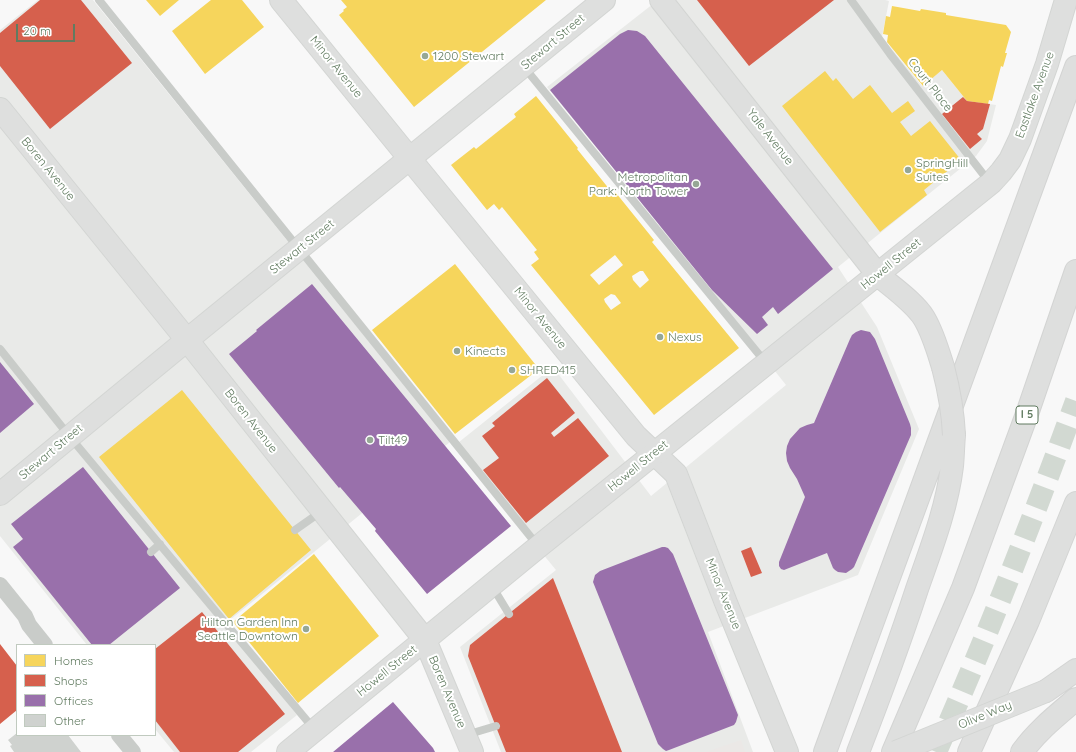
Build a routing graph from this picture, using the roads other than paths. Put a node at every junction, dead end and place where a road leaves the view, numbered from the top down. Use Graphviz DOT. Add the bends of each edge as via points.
graph roads {
  1 [pos="99,0"];
  2 [pos="281,0"];
  3 [pos="604,0"];
  4 [pos="661,0"];
  5 [pos="851,0"];
  6 [pos="1066,0"];
  7 [pos="523,67"];
  8 [pos="1076,67"];
  9 [pos="0,109"];
  10 [pos="410,159"];
  11 [pos="991,183"];
  12 [pos="299,249"];
  13 [pos="1076,270"];
  14 [pos="878,274"];
  15 [pos="187,340"];
  16 [pos="0,349"];
  17 [pos="766,364"];
  18 [pos="70,437"];
  19 [pos="654,454"];
  20 [pos="0,494"];
  21 [pos="1076,503"];
  22 [pos="322,511"];
  23 [pos="295,530"];
  24 [pos="160,544"];
  25 [pos="538,547"];
  26 [pos="151,552"];
  27 [pos="0,585"];
  28 [pos="491,586"];
  29 [pos="509,614"];
  30 [pos="425,640"];
  31 [pos="44,644"];
  32 [pos="1076,670"];
  33 [pos="1076,684"];
  34 [pos="1046,691"];
  35 [pos="1076,699"];
  36 [pos="496,726"];
  37 [pos="315,730"];
  38 [pos="120,736"];
  39 [pos="469,744"];
  40 [pos="133,752"];
  41 [pos="288,752"];
  42 [pos="787,752"];
  43 [pos="825,752"];
  44 [pos="858,752"];
  45 [pos="895,752"];
  46 [pos="969,752"];
  47 [pos="1022,752"];
  1 -- 12 [label="lane"];
  2 -- 10 [label="main road, Minor Avenue"];
  3 -- 7 [label="main road, Stewart Street"];
  4 -- 14 [label="main road, Yale Avenue"];
  5 -- 11 [label="lane, Court Place"];
  6 -- 11 [label="main road, Eastlake Avenue" via="1047,64 1020,139 1010,160"];
  7 -- 10 [label="main road, Stewart Street"];
  7 -- 17 [label="lane"];
  8 -- 43 [label="main road"];
  9 -- 15 [label="main road, Boren Avenue"];
  10 -- 12 [label="main road, Stewart Street"];
  10 -- 19 [label="main road, Minor Avenue" via="631,430"];
  11 -- 14 [label="main road, Howell Street"];
  12 -- 15 [label="main road, Stewart Street"];
  12 -- 25 [label="lane"];
  13 -- 45 [label="main road, I 5" via="1028,414 969,573"];
  14 -- 17 [label="main road, Howell Street"];
  14 -- 44 [label="main road, Yale Avenue, bridge" via="924,318 943,367 953,416 954,435 951,474 944,507"];
  15 -- 18 [label="main road, Stewart Street"];
  15 -- 22 [label="main road, Boren Avenue"];
  16 -- 18 [label="lane"];
  17 -- 19 [label="main road, Howell Street"];
  18 -- 20 [label="main road, Stewart Street"];
  18 -- 24 [label="lane"];
  19 -- 25 [label="main road, Howell Street"];
  19 -- 42 [label="main road, Minor Avenue" via="678,478"];
  21 -- 46 [label="main road" via="1028,621"];
  22 -- 23 [label="lane"];
  22 -- 30 [label="main road, Boren Avenue"];
  24 -- 26 [label="lane"];
  24 -- 37 [label="lane" via="205,594"];
  25 -- 28 [label="main road, Howell Street"];
  27 -- 31 [label="street"];
  28 -- 29 [label="lane"];
  28 -- 30 [label="main road, Howell Street"];
  30 -- 37 [label="main road, Howell Street"];
  30 -- 39 [label="main road, Boren Avenue"];
  32 -- 34 [label="main road"];
  33 -- 34 [label="main road, Olive Way"];
  34 -- 45 [label="main road, Olive Way, bridge"];
  35 -- 47 [label="main road" via="1044,726"];
  36 -- 39 [label="lane"];
  37 -- 41 [label="main road, Howell Street"];
  38 -- 40 [label="street"];
}
